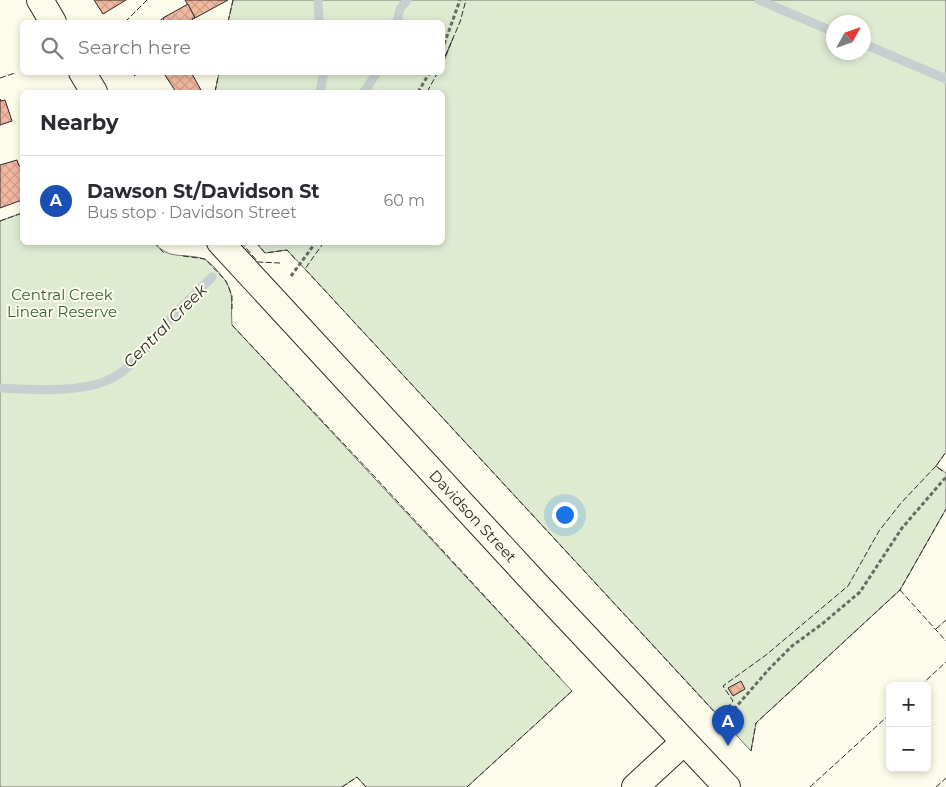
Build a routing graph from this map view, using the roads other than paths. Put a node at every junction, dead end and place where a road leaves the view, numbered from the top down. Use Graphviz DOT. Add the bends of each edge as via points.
graph roads {
  1 [pos="40,0"];
  2 [pos="52,20"];
  3 [pos="84,75"];
  4 [pos="93,90"];
  5 [pos="223,245"];
  6 [pos="684,742"];
  7 [pos="635,787"];
  8 [pos="726,787"];
  1 -- 2 [label="street"];
  3 -- 4 [label="street"];
  5 -- 6 [label="street, Davidson Street"];
  6 -- 7 [label="street"];
  6 -- 8 [label="street, Davidson Street"];
}
